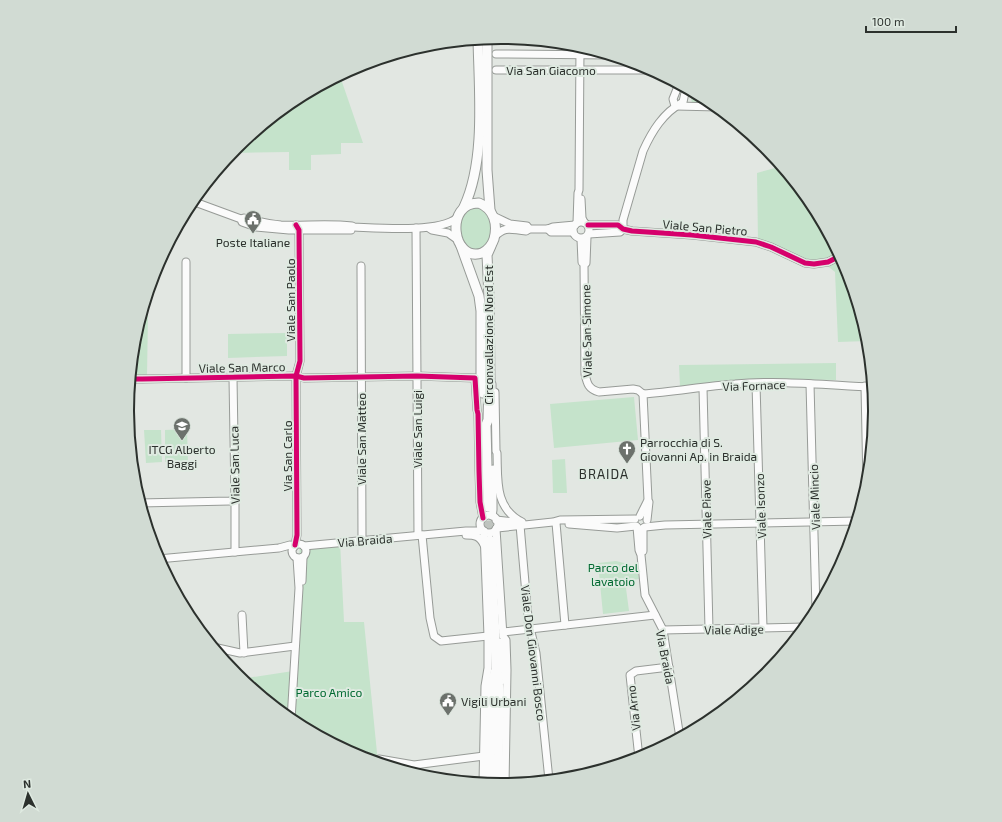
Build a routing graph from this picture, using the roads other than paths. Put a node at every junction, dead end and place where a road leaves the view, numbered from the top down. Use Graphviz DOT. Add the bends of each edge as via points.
graph roads {
  1 [pos="478,45"];
  2 [pos="487,45"];
  3 [pos="496,54"];
  4 [pos="580,55"];
  5 [pos="588,55"];
  6 [pos="496,70"];
  7 [pos="580,70"];
  8 [pos="636,70"];
  9 [pos="677,89"];
  10 [pos="685,94"];
  11 [pos="675,106"];
  12 [pos="706,107"];
  13 [pos="199,203"];
  14 [pos="464,207"];
  15 [pos="492,213"];
  16 [pos="457,218"];
  17 [pos="581,224"];
  18 [pos="298,227"];
  19 [pos="354,227"];
  20 [pos="416,228"];
  21 [pos="429,228"];
  22 [pos="529,229"];
  23 [pos="548,229"];
  24 [pos="624,229"];
  25 [pos="573,232"];
  26 [pos="494,237"];
  27 [pos="586,237"];
  28 [pos="459,243"];
  29 [pos="491,246"];
  30 [pos="834,259"];
  31 [pos="186,262"];
  32 [pos="361,266"];
  33 [pos="296,376"];
  34 [pos="417,376"];
  35 [pos="361,377"];
  36 [pos="186,378"];
  37 [pos="233,378"];
  38 [pos="136,379"];
  39 [pos="482,379"];
  40 [pos="756,384"];
  41 [pos="810,384"];
  42 [pos="865,386"];
  43 [pos="703,388"];
  44 [pos="643,394"];
  45 [pos="866,445"];
  46 [pos="496,450"];
  47 [pos="235,499"];
  48 [pos="146,502"];
  49 [pos="492,514"];
  50 [pos="851,521"];
  51 [pos="554,522"];
  52 [pos="814,522"];
  53 [pos="641,523"];
  54 [pos="761,523"];
  55 [pos="521,524"];
  56 [pos="706,524"];
  57 [pos="482,526"];
  58 [pos="496,529"];
  59 [pos="456,532"];
  60 [pos="420,535"];
  61 [pos="362,540"];
  62 [pos="487,543"];
  63 [pos="299,551"];
  64 [pos="235,552"];
  65 [pos="165,558"];
  66 [pos="816,600"];
  67 [pos="242,615"];
  68 [pos="655,615"];
  69 [pos="565,625"];
  70 [pos="797,627"];
  71 [pos="763,628"];
  72 [pos="529,629"];
  73 [pos="709,629"];
  74 [pos="663,630"];
  75 [pos="503,634"];
  76 [pos="488,636"];
  77 [pos="295,646"];
  78 [pos="221,648"];
  79 [pos="244,653"];
  80 [pos="669,667"];
  81 [pos="492,668"];
  82 [pos="499,689"];
  83 [pos="291,712"];
  84 [pos="679,732"];
  85 [pos="638,751"];
  86 [pos="484,756"];
  87 [pos="392,761"];
  88 [pos="548,775"];
  89 [pos="483,777"];
  90 [pos="490,778"];
  91 [pos="498,778"];
  92 [pos="505,778"];
  1 -- 14 [label="main road" via="478,143 473,181"];
  2 -- 15 [label="main road" via="487,170"];
  3 -- 4 [label="street, Via San Giacomo"];
  4 -- 5 [label="street, Via San Giacomo"];
  4 -- 7 [label="street"];
  6 -- 7 [label="street, Via San Giacomo"];
  7 -- 8 [label="street, Via San Giacomo"];
  7 -- 17 [label="street"];
  9 -- 11 [label="street" via="673,99"];
  10 -- 11 [label="street" via="683,102"];
  11 -- 12 [label="street"];
  11 -- 24 [label="street" via="654,129 643,151 623,220"];
  13 -- 18 [label="street" via="241,219"];
  14 -- 15 [label="main road" via="479,203"];
  14 -- 16 [label="main road"];
  15 -- 22 [label="street, Viale San Pietro" via="510,224 527,226"];
  15 -- 26 [label="main road" via="495,222"];
  16 -- 21 [label="street"];
  16 -- 28 [label="main road" via="456,234"];
  17 -- 23 [label="street, Viale San Pietro"];
  17 -- 24 [label="street, Viale San Pietro" via="618,225"];
  17 -- 25 [label="street" via="574,227"];
  17 -- 27 [label="street" via="590,229"];
  18 -- 19 [label="street" via="319,224"];
  18 -- 19 [label="street" via="352,230"];
  18 -- 33 [label="street, Viale San Paolo" via="300,361"];
  19 -- 20 [label="street"];
  20 -- 21 [label="street"];
  20 -- 34 [label="street, Viale San Luigi"];
  21 -- 28 [label="street" via="448,233"];
  22 -- 23 [label="street, Viale San Pietro"];
  22 -- 26 [label="street, Viale San Pietro" via="502,230"];
  23 -- 25 [label="street, Viale San Pietro" via="551,232"];
  24 -- 27 [label="street, Viale San Pietro" via="620,232"];
  24 -- 30 [label="street, Viale San Pietro" via="756,242 805,263 828,262"];
  25 -- 27 [label="street" via="576,237"];
  26 -- 29 [label="main road"];
  27 -- 44 [label="street, Viale San Simone" via="582,263 586,382 589,387 599,392 633,389"];
  28 -- 29 [label="main road" via="474,254 484,252"];
  28 -- 39 [label="main road, Circonvallazione Nord Est" via="479,296"];
  29 -- 39 [label="main road, Circonvallazione Nord Est" via="487,255 489,298"];
  31 -- 36 [label="street"];
  32 -- 35 [label="street, Viale San Matteo"];
  33 -- 35 [label="street, Viale San Marco"];
  33 -- 37 [label="street, Viale San Marco"];
  33 -- 63 [label="street, Via San Carlo"];
  34 -- 35 [label="street, Viale San Marco"];
  34 -- 39 [label="street, Viale San Marco"];
  34 -- 60 [label="street, Viale San Luigi"];
  35 -- 61 [label="street, Viale San Matteo"];
  36 -- 37 [label="street, Viale San Marco"];
  36 -- 38 [label="street, Viale San Marco"];
  37 -- 47 [label="street, Viale San Luca"];
  39 -- 46 [label="street" via="495,392"];
  39 -- 49 [label="main road, Circonvallazione Nord Est"];
  39 -- 57 [label="street" via="478,414"];
  40 -- 41 [label="street, Via Fornace"];
  40 -- 43 [label="street, Via Fornace"];
  40 -- 54 [label="street, Viale Isonzo"];
  41 -- 42 [label="street, Via Fornace"];
  41 -- 52 [label="street, Viale Mincio"];
  42 -- 45 [label="street"];
  43 -- 44 [label="street, Via Fornace"];
  43 -- 56 [label="street, Viale Piave"];
  44 -- 53 [label="street" via="649,502"];
  46 -- 49 [label="street" via="493,452"];
  46 -- 55 [label="street" via="501,500 509,513"];
  47 -- 48 [label="street"];
  47 -- 64 [label="street, Viale San Luca"];
  49 -- 55 [label="street, Via Braida"];
  49 -- 57 [label="street, Via Braida" via="488,515"];
  49 -- 58 [label="street"];
  50 -- 52 [label="street"];
  51 -- 53 [label="street, Via Braida" via="560,520"];
  51 -- 55 [label="street, Via Braida"];
  51 -- 69 [label="street"];
  52 -- 54 [label="street"];
  52 -- 66 [label="street, Viale Mincio"];
  53 -- 56 [label="street"];
  53 -- 68 [label="street, Via Braida" via="645,595"];
  54 -- 56 [label="street"];
  54 -- 71 [label="street, Viale Isonzo"];
  55 -- 58 [label="street, Via Braida"];
  55 -- 72 [label="street, Viale Don Giovanni Bosco"];
  56 -- 73 [label="street, Viale Piave"];
  57 -- 58 [label="street, Via Braida" via="490,533"];
  57 -- 59 [label="street, Via Braida"];
  57 -- 62 [label="street"];
  58 -- 75 [label="street"];
  59 -- 60 [label="street, Via Braida"];
  59 -- 62 [label="street, Via Braida" via="478,536"];
  60 -- 61 [label="street, Via Braida"];
  60 -- 76 [label="street, Viale San Luigi" via="434,636 441,641"];
  61 -- 63 [label="street, Via Braida" via="322,544"];
  62 -- 76 [label="street"];
  62 -- 81 [label="main road" via="495,635"];
  63 -- 64 [label="street, Via Braida" via="290,545"];
  63 -- 77 [label="street, Via San Carlo"];
  64 -- 65 [label="street, Via Braida"];
  67 -- 79 [label="street"];
  68 -- 69 [label="street"];
  68 -- 74 [label="street, Via Braida"];
  69 -- 72 [label="street"];
  70 -- 71 [label="street, Viale Adige"];
  71 -- 73 [label="street, Viale Adige"];
  72 -- 75 [label="street"];
  72 -- 88 [label="street, Viale Don Giovanni Bosco" via="536,653"];
  73 -- 74 [label="street, Viale Adige"];
  74 -- 80 [label="street, Via Braida"];
  75 -- 82 [label="street"];
  75 -- 92 [label="street" via="506,640 507,670"];
  76 -- 81 [label="street"];
  77 -- 79 [label="street"];
  77 -- 83 [label="street, Via San Carlo"];
  78 -- 79 [label="street"];
  80 -- 84 [label="street, Via Braida"];
  80 -- 85 [label="street, Via Arno" via="630,674"];
  81 -- 82 [label="main road"];
  81 -- 86 [label="street" via="485,686"];
  81 -- 90 [label="main road"];
  82 -- 91 [label="main road"];
  86 -- 87 [label="street" via="414,765"];
  86 -- 89 [label="street"];
}
